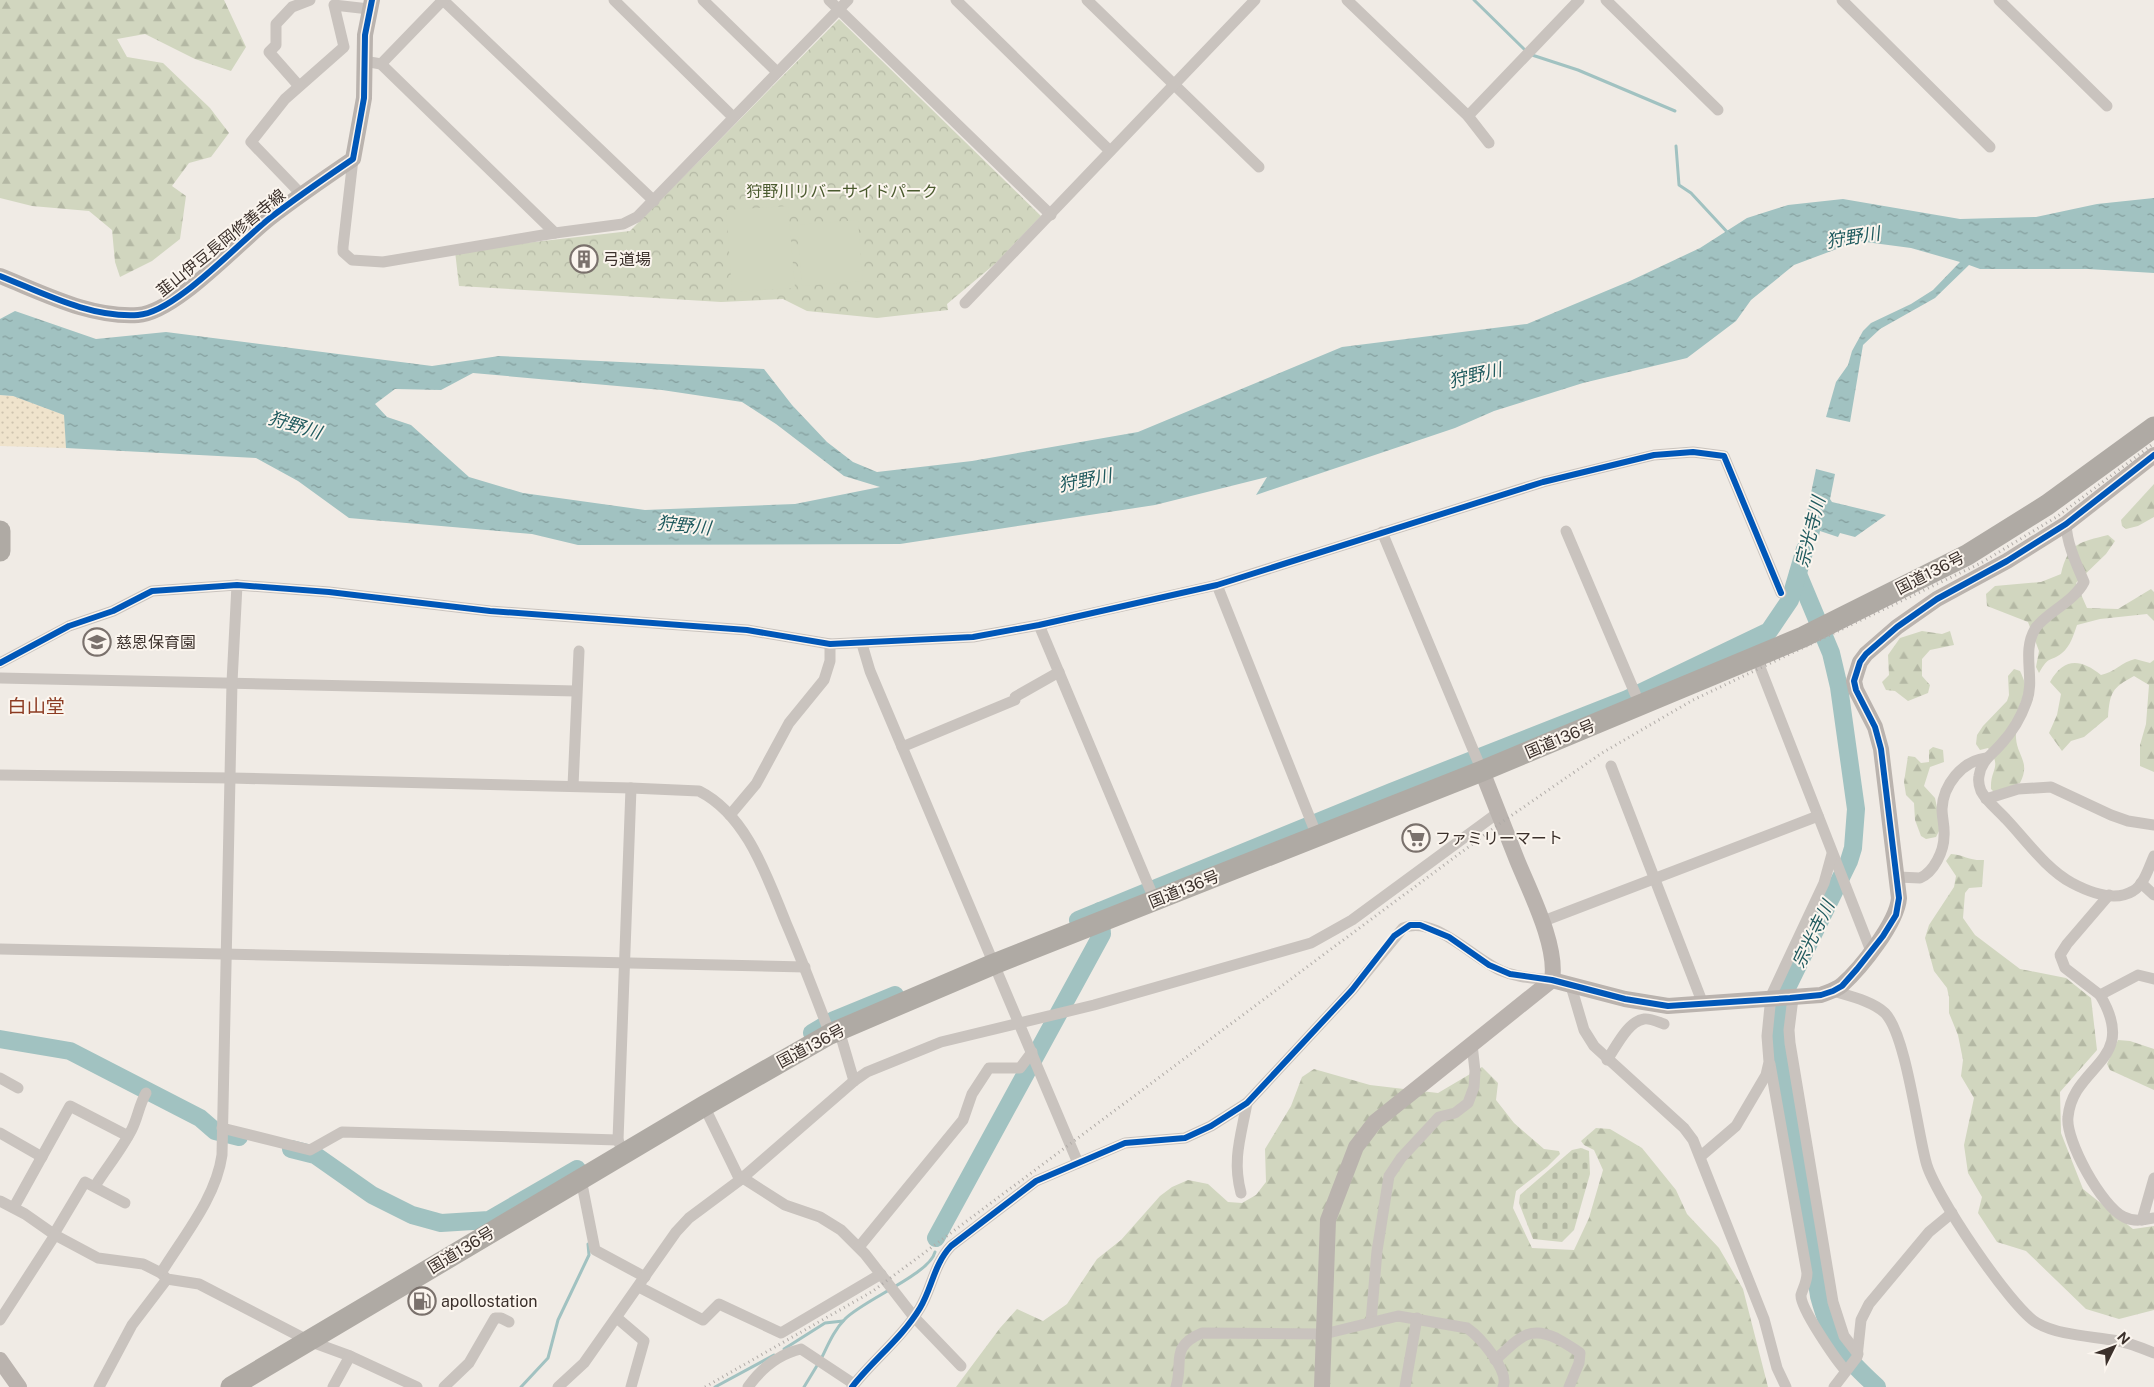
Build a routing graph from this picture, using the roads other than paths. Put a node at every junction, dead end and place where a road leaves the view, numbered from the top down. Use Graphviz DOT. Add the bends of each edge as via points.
graph roads {
  1 [pos="310,0"];
  2 [pos="443,0"];
  3 [pos="614,0"];
  4 [pos="702,0"];
  5 [pos="829,0"];
  6 [pos="848,0"];
  7 [pos="956,0"];
  8 [pos="1087,0"];
  9 [pos="1255,0"];
  10 [pos="1347,0"];
  11 [pos="1579,0"];
  12 [pos="1606,0"];
  13 [pos="1842,0"];
  14 [pos="1998,0"];
  15 [pos="330,2"];
  16 [pos="370,4"];
  17 [pos="839,10"];
  18 [pos="373,62"];
  19 [pos="777,72"];
  20 [pos="1175,85"];
  21 [pos="299,86"];
  22 [pos="2107,106"];
  23 [pos="1718,110"];
  24 [pos="1468,116"];
  25 [pos="733,117"];
  26 [pos="1489,143"];
  27 [pos="1990,147"];
  28 [pos="1110,151"];
  29 [pos="353,159"];
  30 [pos="1259,167"];
  31 [pos="302,195"];
  32 [pos="654,201"];
  33 [pos="1051,215"];
  34 [pos="555,233"];
  35 [pos="0,276"];
  36 [pos="965,303"];
  37 [pos="2154,427"];
  38 [pos="2154,455"];
  39 [pos="2066,524"];
  40 [pos="0,531"];
  41 [pos="1566,531"];
  42 [pos="1382,532"];
  43 [pos="0,551"];
  44 [pos="237,585"];
  45 [pos="1217,585"];
  46 [pos="1780,593"];
  47 [pos="1040,626"];
  48 [pos="830,644"];
  49 [pos="862,644"];
  50 [pos="579,652"];
  51 [pos="1756,657"];
  52 [pos="0,663"];
  53 [pos="1059,672"];
  54 [pos="0,678"];
  55 [pos="232,682"];
  56 [pos="576,691"];
  57 [pos="1640,705"];
  58 [pos="902,747"];
  59 [pos="1986,758"];
  60 [pos="1478,762"];
  61 [pos="1611,766"];
  62 [pos="0,776"];
  63 [pos="231,778"];
  64 [pos="573,786"];
  65 [pos="631,788"];
  66 [pos="1986,798"];
  67 [pos="1499,812"];
  68 [pos="730,815"];
  69 [pos="1818,816"];
  70 [pos="2154,825"];
  71 [pos="1317,836"];
  72 [pos="2154,856"];
  73 [pos="1833,857"];
  74 [pos="1898,878"];
  75 [pos="1655,879"];
  76 [pos="2141,883"];
  77 [pos="2109,895"];
  78 [pos="2154,895"];
  79 [pos="1155,901"];
  80 [pos="1541,922"];
  81 [pos="0,949"];
  82 [pos="1871,951"];
  83 [pos="227,954"];
  84 [pos="623,963"];
  85 [pos="994,964"];
  86 [pos="805,967"];
  87 [pos="2154,979"];
  88 [pos="1552,980"];
  89 [pos="1571,986"];
  90 [pos="1833,991"];
  91 [pos="2100,995"];
  92 [pos="1791,998"];
  93 [pos="1772,999"];
  94 [pos="1703,1004"];
  95 [pos="1019,1022"];
  96 [pos="1664,1024"];
  97 [pos="835,1032"];
  98 [pos="1472,1044"];
  99 [pos="1032,1052"];
  100 [pos="1607,1060"];
  101 [pos="1770,1062"];
  102 [pos="0,1078"];
  103 [pos="854,1080"];
  104 [pos="18,1088"];
  105 [pos="146,1093"];
  106 [pos="1246,1103"];
  107 [pos="704,1106"];
  108 [pos="222,1128"];
  109 [pos="0,1133"];
  110 [pos="128,1136"];
  111 [pos="621,1146"];
  112 [pos="1701,1156"];
  113 [pos="42,1157"];
  114 [pos="1078,1163"];
  115 [pos="2154,1178"];
  116 [pos="581,1179"];
  117 [pos="742,1179"];
  118 [pos="95,1186"];
  119 [pos="1241,1193"];
  120 [pos="0,1201"];
  121 [pos="125,1202"];
  122 [pos="14,1207"];
  123 [pos="1952,1213"];
  124 [pos="2154,1218"];
  125 [pos="2142,1220"];
  126 [pos="54,1234"];
  127 [pos="860,1247"];
  128 [pos="881,1274"];
  129 [pos="164,1276"];
  130 [pos="642,1282"];
  131 [pos="914,1317"];
  132 [pos="617,1318"];
  133 [pos="1417,1318"];
  134 [pos="0,1320"];
  135 [pos="509,1322"];
  136 [pos="1371,1322"];
  137 [pos="1324,1334"];
  138 [pos="309,1341"];
  139 [pos="2154,1352"];
  140 [pos="1858,1355"];
  141 [pos="350,1356"];
  142 [pos="0,1360"];
  143 [pos="1495,1360"];
  144 [pos="961,1366"];
  145 [pos="1846,1370"];
  146 [pos="853,1386"];
  147 [pos="19,1387"];
  148 [pos="99,1387"];
  149 [pos="231,1387"];
  150 [pos="333,1387"];
  151 [pos="417,1387"];
  152 [pos="444,1387"];
  153 [pos="558,1387"];
  154 [pos="631,1387"];
  155 [pos="748,1387"];
  156 [pos="1176,1387"];
  157 [pos="1322,1387"];
  158 [pos="1405,1387"];
  159 [pos="1503,1387"];
  160 [pos="1569,1387"];
  161 [pos="1786,1387"];
  162 [pos="1834,1387"];
  1 -- 21 [label="street" via="292,7 276,24 276,45 269,52"];
  2 -- 18 [label="street"];
  2 -- 32 [label="street"];
  3 -- 25 [label="street"];
  4 -- 19 [label="street"];
  5 -- 17 [label="street"];
  6 -- 17 [label="street"];
  7 -- 28 [label="street"];
  8 -- 20 [label="street"];
  9 -- 20 [label="street"];
  10 -- 24 [label="street"];
  11 -- 24 [label="street"];
  12 -- 23 [label="street"];
  13 -- 27 [label="street"];
  14 -- 22 [label="street"];
  15 -- 16 [label="street"];
  15 -- 21 [label="street" via="344,47"];
  16 -- 18 [label="street" via="365,35"];
  17 -- 19 [label="street"];
  17 -- 33 [label="street"];
  18 -- 29 [label="street"];
  18 -- 34 [label="street"];
  19 -- 25 [label="street"];
  20 -- 28 [label="street"];
  20 -- 30 [label="street"];
  21 -- 31 [label="street" via="273,112 251,142"];
  24 -- 26 [label="street"];
  25 -- 32 [label="street"];
  28 -- 33 [label="street"];
  29 -- 31 [label="street, 韮山伊豆長岡修善寺線"];
  29 -- 34 [label="street" via="343,247 343,252 352,260 382,262"];
  31 -- 35 [label="street, 韮山伊豆長岡修善寺線" via="270,218 174,302 153,312 125,315 90,309"];
  32 -- 34 [label="street" via="626,223"];
  33 -- 36 [label="street"];
  37 -- 51 [label="highway, 国道136号" via="2030,517 1967,555"];
  38 -- 39 [label="street"];
  39 -- 59 [label="street" via="2068,543 2084,582 2060,609 2036,627 2028,645 2030,685 2026,704 2002,742"];
  39 -- 74 [label="street" via="1937,600 1872,647 1860,662 1854,681 1881,749"];
  40 -- 43 [label="highway"];
  41 -- 57 [label="street"];
  42 -- 45 [label="street"];
  42 -- 46 [label="street" via="1543,482 1654,455 1692,452 1724,456"];
  42 -- 60 [label="street"];
  44 -- 48 [label="street" via="490,611 747,630"];
  44 -- 52 [label="street" via="152,591 113,611 70,626"];
  44 -- 55 [label="street"];
  45 -- 47 [label="street"];
  45 -- 71 [label="street"];
  47 -- 49 [label="street" via="973,637"];
  47 -- 53 [label="street"];
  48 -- 49 [label="street"];
  48 -- 68 [label="street" via="830,661 824,680 789,723 756,784"];
  49 -- 58 [label="street"];
  50 -- 56 [label="street"];
  51 -- 57 [label="highway, 国道136号"];
  51 -- 69 [label="street"];
  53 -- 58 [label="street" via="1015,697 1016,700"];
  53 -- 79 [label="street"];
  54 -- 55 [label="street"];
  55 -- 56 [label="street"];
  55 -- 63 [label="street"];
  56 -- 64 [label="street"];
  57 -- 60 [label="highway, 国道136号"];
  58 -- 85 [label="street"];
  59 -- 66 [label="street" via="1980,770 1979,783"];
  59 -- 74 [label="street" via="1966,764 1951,783 1942,808 1944,843 1933,866 1920,878"];
  60 -- 67 [label="street"];
  60 -- 71 [label="highway, 国道136号"];
  61 -- 75 [label="street"];
  62 -- 63 [label="street"];
  63 -- 64 [label="street"];
  63 -- 83 [label="street"];
  64 -- 65 [label="street"];
  65 -- 68 [label="street" via="699,791"];
  65 -- 84 [label="street"];
  66 -- 70 [label="street" via="2018,789 2051,787 2111,815"];
  66 -- 77 [label="street" via="2063,877"];
  67 -- 80 [label="street"];
  67 -- 95 [label="street" via="1352,920 1311,944 1094,1005"];
  68 -- 86 [label="street" via="760,860"];
  69 -- 73 [label="street"];
  69 -- 75 [label="street"];
  71 -- 79 [label="highway, 国道136号"];
  72 -- 76 [label="street"];
  73 -- 82 [label="street"];
  73 -- 93 [label="street"];
  74 -- 82 [label="street" via="1896,915"];
  75 -- 80 [label="street"];
  75 -- 94 [label="street"];
  76 -- 77 [label="street" via="2132,892"];
  76 -- 78 [label="street"];
  77 -- 91 [label="street" via="2060,955 2065,968"];
  79 -- 85 [label="highway, 国道136号"];
  80 -- 88 [label="street" via="1554,970"];
  81 -- 83 [label="street"];
  82 -- 90 [label="street" via="1842,986"];
  83 -- 84 [label="street"];
  83 -- 108 [label="street"];
  84 -- 86 [label="street"];
  84 -- 111 [label="street"];
  85 -- 95 [label="street"];
  85 -- 97 [label="highway, 国道136号"];
  86 -- 97 [label="street"];
  87 -- 91 [label="street" via="2138,975"];
  88 -- 89 [label="street"];
  88 -- 98 [label="street"];
  88 -- 106 [label="street" via="1502,971 1448,937 1420,925 1410,925 1394,936 1352,990"];
  89 -- 94 [label="street" via="1647,1004"];
  89 -- 100 [label="street" via="1584,1030"];
  90 -- 92 [label="street"];
  90 -- 123 [label="street" via="1877,1007 1892,1025 1906,1068 1926,1165"];
  91 -- 125 [label="street" via="2110,1019 2111,1046 2103,1061 2082,1081 2069,1108 2067,1126 2107,1203 2123,1217"];
  92 -- 93 [label="street"];
  92 -- 140 [label="street" via="1790,1044 1833,1302 1844,1336"];
  93 -- 94 [label="street"];
  93 -- 101 [label="street" via="1767,1036"];
  95 -- 99 [label="street"];
  95 -- 103 [label="street" via="941,1042"];
  96 -- 100 [label="street" via="1645,1019 1637,1022"];
  97 -- 103 [label="street"];
  97 -- 107 [label="highway, 国道136号"];
  98 -- 136 [label="street" via="1474,1087 1468,1103 1455,1113 1439,1117 1389,1176 1377,1251"];
  98 -- 137 [label="street" via="1375,1122 1356,1147 1328,1220"];
  99 -- 114 [label="street"];
  99 -- 127 [label="street" via="1020,1068 989,1068 972,1094 963,1120"];
  100 -- 112 [label="street" via="1684,1128"];
  101 -- 112 [label="street" via="1766,1075 1736,1126"];
  101 -- 145 [label="street" via="1807,1273 1802,1302 1834,1358"];
  102 -- 104 [label="street"];
  103 -- 117 [label="street"];
  105 -- 110 [label="street"];
  106 -- 114 [label="street" via="1211,1126 1185,1138 1125,1143"];
  106 -- 119 [label="street" via="1236,1162"];
  107 -- 111 [label="highway, 国道136号"];
  107 -- 117 [label="street"];
  108 -- 111 [label="street" via="310,1150 342,1132"];
  108 -- 129 [label="street" via="221,1162 210,1192"];
  109 -- 113 [label="street"];
  110 -- 113 [label="street" via="70,1106"];
  110 -- 118 [label="street"];
  111 -- 116 [label="highway, 国道136号"];
  112 -- 161 [label="street" via="1764,1319 1777,1368"];
  113 -- 122 [label="street"];
  114 -- 131 [label="street" via="1028,1186 951,1246 940,1259 928,1292"];
  115 -- 125 [label="street"];
  116 -- 130 [label="street" via="595,1250"];
  116 -- 138 [label="highway, 国道136号"];
  117 -- 127 [label="street" via="785,1205 830,1222"];
  117 -- 130 [label="street" via="689,1218"];
  118 -- 121 [label="street"];
  118 -- 126 [label="street" via="85,1182"];
  120 -- 122 [label="street"];
  122 -- 126 [label="street"];
  123 -- 139 [label="street" via="1986,1265 2026,1314 2037,1322"];
  123 -- 140 [label="street" via="1929,1232 1869,1304 1861,1320"];
  124 -- 125 [label="street"];
  126 -- 129 [label="street" via="98,1258 142,1264"];
  126 -- 134 [label="street"];
  127 -- 128 [label="street"];
  128 -- 130 [label="street" via="781,1333 720,1304 702,1320"];
  128 -- 131 [label="street"];
  129 -- 138 [label="street" via="199,1284"];
  129 -- 148 [label="street" via="132,1325"];
  130 -- 132 [label="street"];
  131 -- 144 [label="street"];
  131 -- 146 [label="street"];
  132 -- 153 [label="street" via="584,1363"];
  132 -- 154 [label="street" via="644,1341"];
  133 -- 136 [label="street" via="1398,1316"];
  133 -- 143 [label="street" via="1467,1328"];
  133 -- 158 [label="street"];
  135 -- 152 [label="street" via="495,1318 469,1362"];
  136 -- 137 [label="street"];
  137 -- 156 [label="street" via="1202,1333 1180,1352"];
  137 -- 157 [label="street"];
  138 -- 141 [label="street"];
  138 -- 149 [label="highway, 国道136号"];
  140 -- 145 [label="street"];
  141 -- 150 [label="street"];
  141 -- 151 [label="street"];
  142 -- 147 [label="street"];
  143 -- 159 [label="street" via="1506,1381"];
  143 -- 160 [label="street" via="1522,1336 1545,1333 1580,1353"];
  145 -- 162 [label="street"];
  146 -- 155 [label="street" via="801,1349 761,1370"];
}
